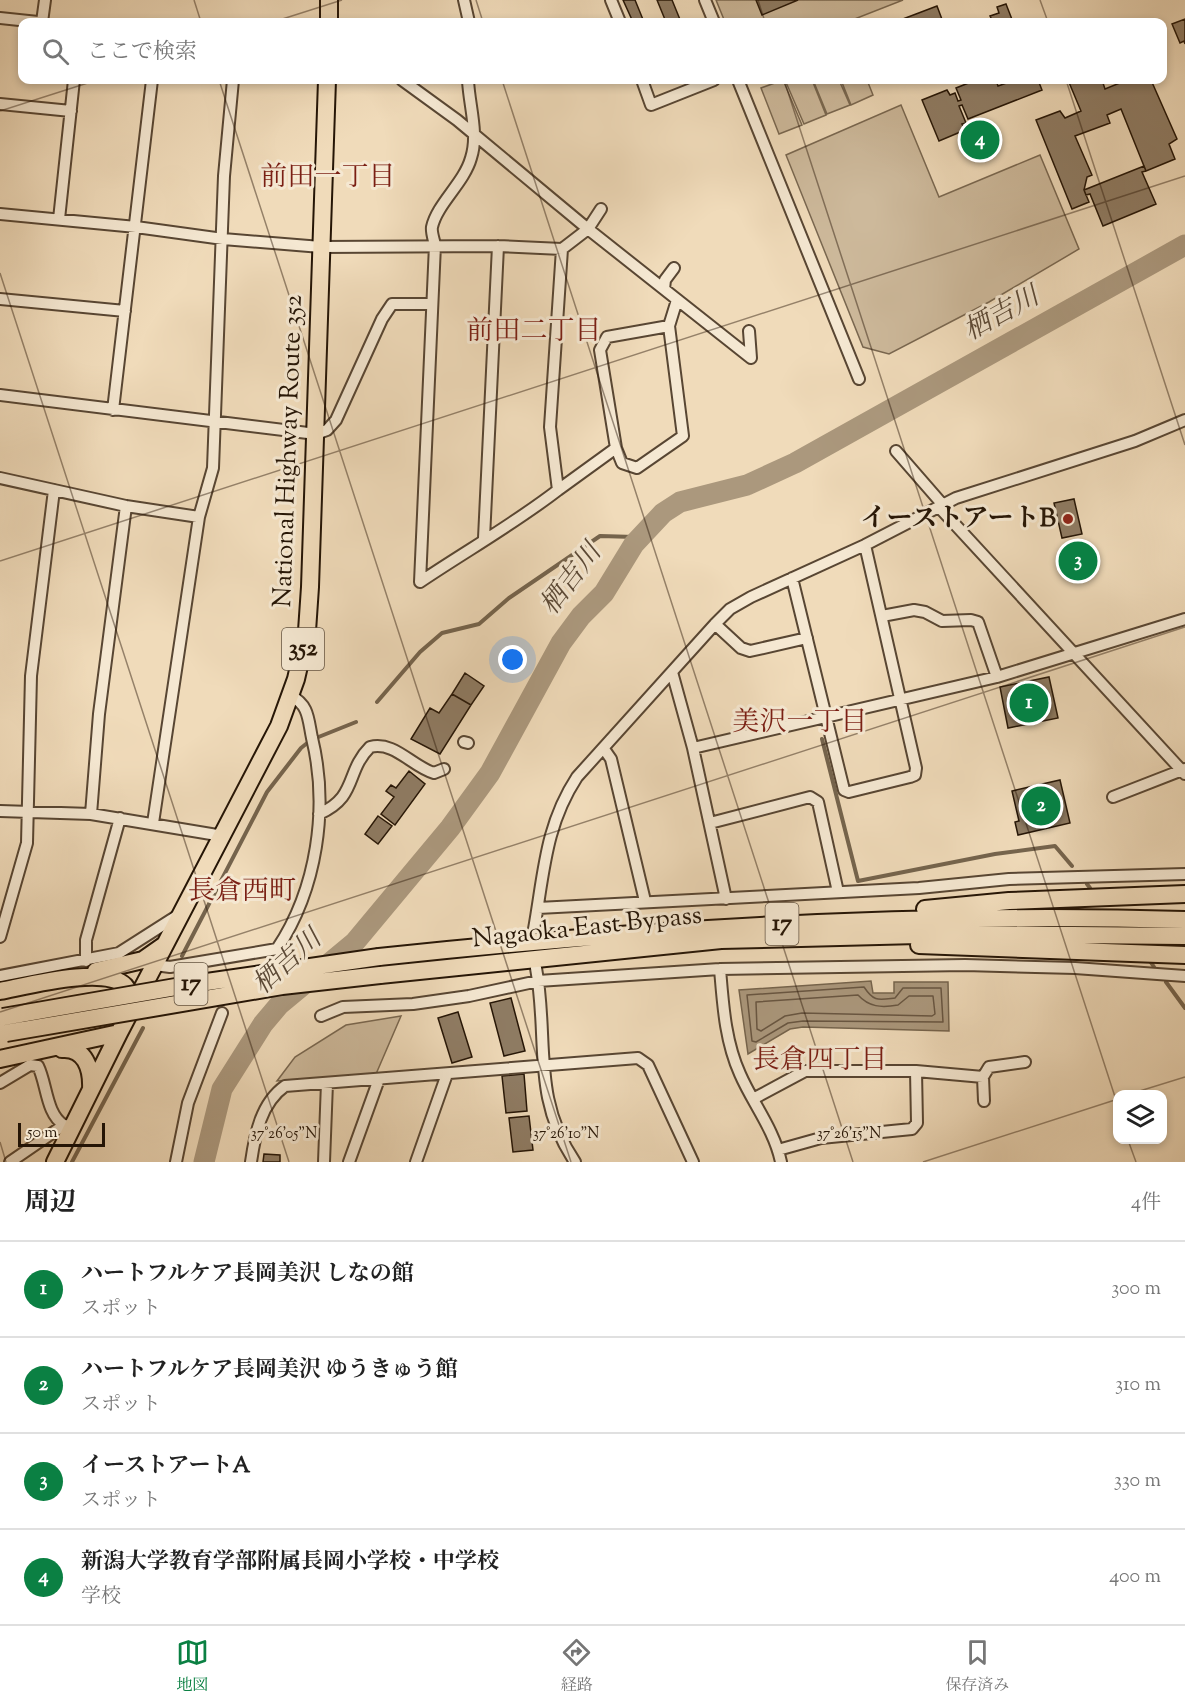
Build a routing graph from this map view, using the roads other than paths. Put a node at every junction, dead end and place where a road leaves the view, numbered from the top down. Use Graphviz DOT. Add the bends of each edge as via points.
graph roads {
  1 [pos="45,0"];
  2 [pos="329,0"];
  3 [pos="464,0"];
  4 [pos="611,0"];
  5 [pos="705,0"];
  6 [pos="0,18"];
  7 [pos="41,18"];
  8 [pos="329,18"];
  9 [pos="468,18"];
  10 [pos="618,18"];
  11 [pos="712,18"];
  12 [pos="18,20"];
  13 [pos="74,84"];
  14 [pos="152,84"];
  15 [pos="233,84"];
  16 [pos="327,84"];
  17 [pos="407,84"];
  18 [pos="468,84"];
  19 [pos="643,84"];
  20 [pos="704,84"];
  21 [pos="740,84"];
  22 [pos="0,104"];
  23 [pos="71,111"];
  24 [pos="474,134"];
  25 [pos="601,208"];
  26 [pos="0,214"];
  27 [pos="59,219"];
  28 [pos="136,227"];
  29 [pos="588,229"];
  30 [pos="223,239"];
  31 [pos="435,245"];
  32 [pos="498,246"];
  33 [pos="321,247"];
  34 [pos="562,249"];
  35 [pos="674,268"];
  36 [pos="664,289"];
  37 [pos="0,299"];
  38 [pos="678,300"];
  39 [pos="431,304"];
  40 [pos="125,311"];
  41 [pos="669,326"];
  42 [pos="749,331"];
  43 [pos="859,379"];
  44 [pos="0,395"];
  45 [pos="113,410"];
  46 [pos="1185,420"];
  47 [pos="214,423"];
  48 [pos="316,434"];
  49 [pos="616,448"];
  50 [pos="896,451"];
  51 [pos="0,478"];
  52 [pos="54,490"];
  53 [pos="558,490"];
  54 [pos="126,506"];
  55 [pos="941,506"];
  56 [pos="199,518"];
  57 [pos="484,538"];
  58 [pos="865,544"];
  59 [pos="792,578"];
  60 [pos="882,616"];
  61 [pos="1185,619"];
  62 [pos="716,624"];
  63 [pos="807,638"];
  64 [pos="1072,654"];
  65 [pos="672,672"];
  66 [pos="997,677"];
  67 [pos="291,696"];
  68 [pos="901,701"];
  69 [pos="825,718"];
  70 [pos="693,748"];
  71 [pos="604,749"];
  72 [pos="444,769"];
  73 [pos="1184,771"];
  74 [pos="1113,797"];
  75 [pos="0,811"];
  76 [pos="28,812"];
  77 [pos="91,814"];
  78 [pos="319,814"];
  79 [pos="120,818"];
  80 [pos="153,823"];
  81 [pos="710,823"];
  82 [pos="223,836"];
  83 [pos="1185,874"];
  84 [pos="838,892"];
  85 [pos="1185,894"];
  86 [pos="726,899"];
  87 [pos="645,901"];
  88 [pos="538,908"];
  89 [pos="182,913"];
  90 [pos="1185,920"];
  91 [pos="838,921"];
  92 [pos="534,929"];
  93 [pos="1185,936"];
  94 [pos="0,937"];
  95 [pos="165,945"];
  96 [pos="644,948"];
  97 [pos="1185,955"];
  98 [pos="242,956"];
  99 [pos="86,961"];
  100 [pos="155,965"];
  101 [pos="536,968"];
  102 [pos="720,969"];
  103 [pos="241,970"];
  104 [pos="0,976"];
  105 [pos="1185,976"];
  106 [pos="538,981"];
  107 [pos="33,984"];
  108 [pos="0,991"];
  109 [pos="222,1013"];
  110 [pos="321,1016"];
  111 [pos="128,1017"];
  112 [pos="2,1025"];
  113 [pos="119,1033"];
  114 [pos="50,1049"];
  115 [pos="0,1059"];
  116 [pos="1025,1062"];
  117 [pos="544,1065"];
  118 [pos="916,1071"];
  119 [pos="447,1074"];
  120 [pos="983,1077"];
  121 [pos="379,1080"];
  122 [pos="0,1083"];
  123 [pos="327,1083"];
  124 [pos="91,1092"];
  125 [pos="753,1099"];
  126 [pos="984,1101"];
  127 [pos="69,1125"];
  128 [pos="778,1150"];
  129 [pos="10,1162"];
  130 [pos="55,1162"];
  131 [pos="176,1162"];
  132 [pos="251,1162"];
  133 [pos="324,1162"];
  134 [pos="349,1162"];
  135 [pos="416,1162"];
  136 [pos="575,1162"];
  137 [pos="693,1162"];
  138 [pos="781,1162"];
  1 -- 7 [label="street"];
  2 -- 8 [label="highway"];
  3 -- 9 [label="street"];
  4 -- 10 [label="street"];
  5 -- 11 [label="street"];
  6 -- 12 [label="street"];
  13 -- 23 [label="street"];
  14 -- 28 [label="street"];
  15 -- 30 [label="street"];
  16 -- 33 [label="highway, National Highway Route 352 / 352"];
  17 -- 24 [label="street"];
  18 -- 24 [label="street"];
  19 -- 20 [label="street" via="651,105"];
  21 -- 43 [label="street"];
  22 -- 23 [label="street"];
  23 -- 27 [label="street"];
  24 -- 29 [label="street"];
  24 -- 31 [label="street" via="472,158 464,177 432,228"];
  25 -- 29 [label="street"];
  26 -- 27 [label="street"];
  27 -- 28 [label="street"];
  28 -- 30 [label="street"];
  28 -- 40 [label="street"];
  29 -- 34 [label="street"];
  29 -- 36 [label="street"];
  30 -- 33 [label="street"];
  30 -- 47 [label="street"];
  31 -- 32 [label="street"];
  31 -- 33 [label="street"];
  31 -- 39 [label="street"];
  32 -- 34 [label="street"];
  32 -- 57 [label="street"];
  33 -- 48 [label="highway, National Highway Route 352 / 352"];
  34 -- 53 [label="street" via="550,427"];
  35 -- 36 [label="street"];
  36 -- 38 [label="street"];
  37 -- 40 [label="street"];
  38 -- 41 [label="street"];
  38 -- 42 [label="street" via="751,358"];
  39 -- 48 [label="street" via="392,304 336,420 327,430"];
  39 -- 57 [label="street" via="420,582"];
  40 -- 45 [label="street"];
  41 -- 49 [label="street" via="607,337 603,342 600,350"];
  41 -- 49 [label="street" via="683,436 637,468 622,463"];
  44 -- 45 [label="street"];
  45 -- 47 [label="street"];
  46 -- 55 [label="street" via="1135,441"];
  47 -- 48 [label="street"];
  47 -- 56 [label="street" via="213,468"];
  48 -- 67 [label="highway, National Highway Route 352 / 352" via="307,631"];
  49 -- 53 [label="street"];
  50 -- 55 [label="street"];
  51 -- 52 [label="street"];
  52 -- 54 [label="street"];
  52 -- 76 [label="street" via="31,676"];
  53 -- 57 [label="street" via="517,521"];
  54 -- 56 [label="street"];
  54 -- 77 [label="street" via="99,714"];
  55 -- 58 [label="street"];
  55 -- 64 [label="street"];
  56 -- 80 [label="street"];
  58 -- 59 [label="street"];
  58 -- 60 [label="street"];
  59 -- 62 [label="street" via="730,609"];
  59 -- 63 [label="street"];
  60 -- 66 [label="street" via="914,610 942,621 978,622"];
  60 -- 68 [label="street"];
  61 -- 64 [label="street"];
  62 -- 63 [label="street" via="741,648 750,651"];
  62 -- 65 [label="street"];
  63 -- 69 [label="street"];
  64 -- 66 [label="street"];
  64 -- 73 [label="street"];
  65 -- 70 [label="street"];
  65 -- 71 [label="street"];
  66 -- 68 [label="street"];
  67 -- 78 [label="street" via="305,705 313,739"];
  67 -- 82 [label="highway, National Highway Route 352 / 352"];
  68 -- 69 [label="street"];
  68 -- 69 [label="street" via="915,775 849,792 842,785"];
  69 -- 70 [label="street"];
  70 -- 81 [label="street"];
  71 -- 87 [label="street" via="610,759"];
  71 -- 88 [label="street" via="577,777 564,798 543,858"];
  72 -- 78 [label="street" via="434,773 390,747 370,747 360,759 340,802"];
  73 -- 74 [label="street"];
  75 -- 76 [label="street"];
  76 -- 77 [label="street"];
  76 -- 94 [label="street" via="27,843"];
  77 -- 79 [label="street"];
  78 -- 98 [label="street" via="316,850 290,928 277,950"];
  79 -- 80 [label="street"];
  79 -- 99 [label="street" via="86,940"];
  80 -- 82 [label="street"];
  81 -- 84 [label="street" via="810,797 818,802"];
  81 -- 86 [label="street"];
  82 -- 89 [label="highway, National Highway Route 352 / 352"];
  83 -- 84 [label="street" via="1009,879"];
  84 -- 86 [label="street"];
  85 -- 91 [label="highway, 17" via="1009,901"];
  86 -- 87 [label="street"];
  87 -- 88 [label="street"];
  88 -- 92 [label="street"];
  89 -- 95 [label="highway, National Highway Route 352 / 352"];
  89 -- 99 [label="street" via="134,946"];
  90 -- 91 [label="highway, Nagaoka East Bypass / 17" via="1008,917"];
  91 -- 112 [label="highway, Nagaoka East Bypass / 17, bridge" via="617,934 380,957 192,984"];
  93 -- 96 [label="highway, Nagaoka East Bypass / 17" via="957,934 721,940"];
  95 -- 100 [label="highway, National Highway Route 352 / 352"];
  95 -- 107 [label="highway" via="134,962"];
  96 -- 97 [label="highway, 17" via="902,945"];
  96 -- 112 [label="highway, Nagaoka East Bypass / 17, bridge" via="282,986"];
  98 -- 100 [label="street" via="170,967"];
  98 -- 103 [label="street"];
  99 -- 104 [label="street"];
  100 -- 111 [label="highway, National Highway Route 352 / 352"];
  101 -- 106 [label="street"];
  102 -- 105 [label="street" via="965,965"];
  102 -- 106 [label="street"];
  102 -- 125 [label="street" via="732,1054"];
  106 -- 110 [label="street" via="447,999 343,1007"];
  106 -- 117 [label="street"];
  107 -- 108 [label="highway"];
  107 -- 111 [label="highway" via="109,977 129,992"];
  109 -- 131 [label="street" via="188,1103"];
  111 -- 113 [label="highway, National Highway Route 352 / 352"];
  113 -- 114 [label="highway"];
  113 -- 124 [label="highway, National Highway Route 352 / 352"];
  114 -- 115 [label="highway"];
  114 -- 124 [label="highway" via="68,1048 82,1055 92,1077"];
  116 -- 120 [label="street" via="989,1067"];
  117 -- 119 [label="street"];
  117 -- 136 [label="street" via="546,1098 554,1125"];
  117 -- 137 [label="street" via="644,1060"];
  118 -- 120 [label="street"];
  118 -- 125 [label="street" via="806,1071"];
  118 -- 128 [label="street" via="917,1123 912,1130 821,1138"];
  119 -- 121 [label="street"];
  119 -- 135 [label="street"];
  120 -- 126 [label="street"];
  121 -- 123 [label="street"];
  121 -- 134 [label="street"];
  122 -- 127 [label="street" via="30,1065 38,1066 53,1112 58,1121"];
  123 -- 132 [label="street" via="285,1086 276,1092 255,1133"];
  123 -- 133 [label="street"];
  124 -- 127 [label="highway, National Highway Route 352 / 352"];
  125 -- 128 [label="street"];
  127 -- 129 [label="street"];
  127 -- 130 [label="highway, National Highway Route 352 / 352"];
  128 -- 138 [label="street"];
}
